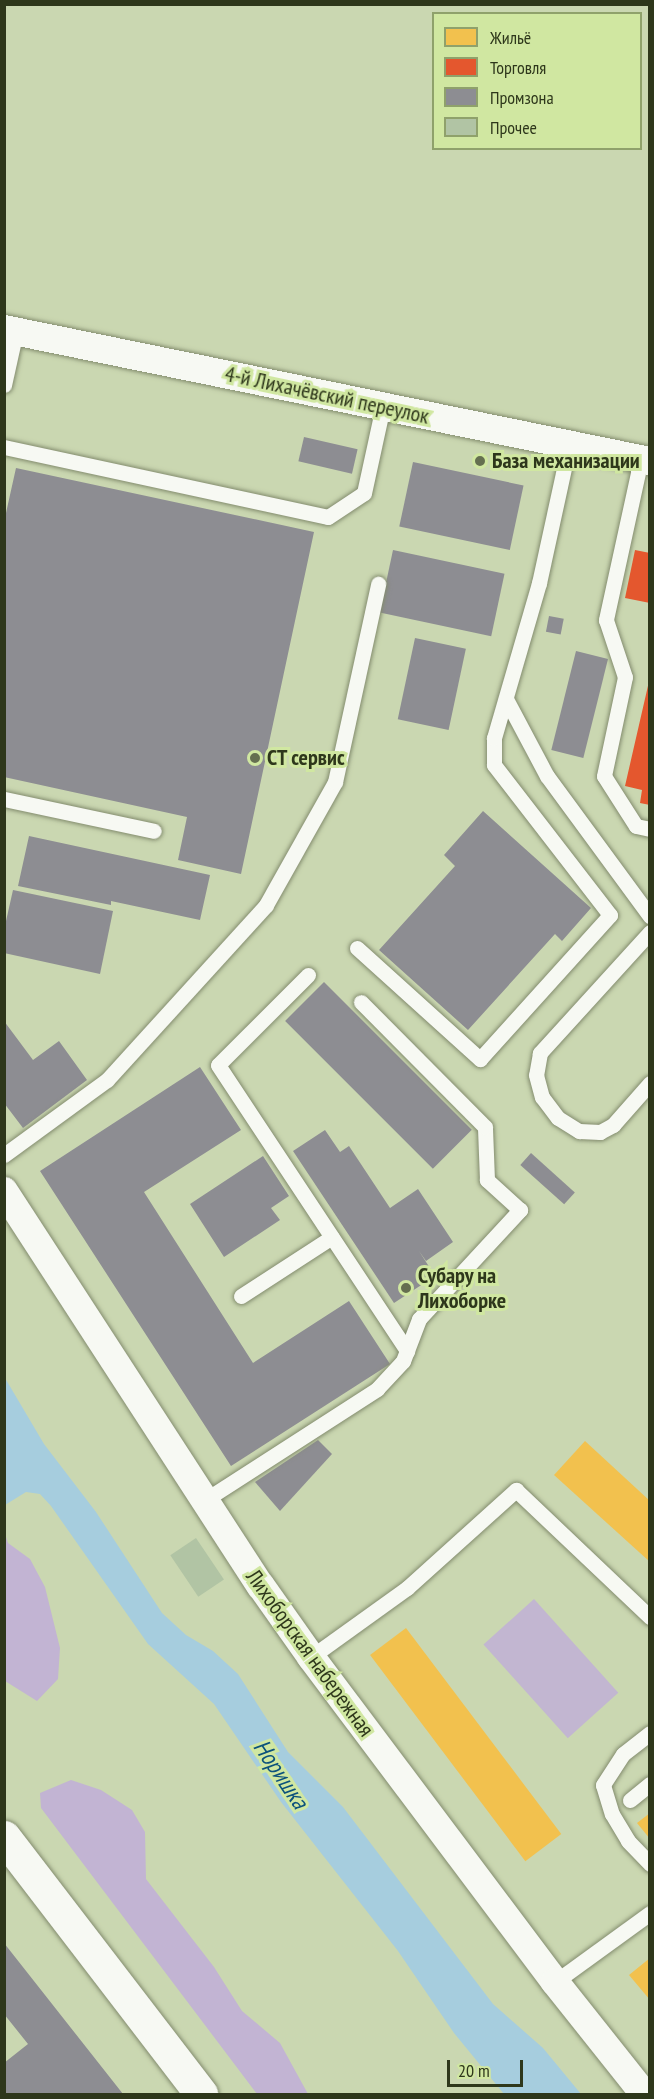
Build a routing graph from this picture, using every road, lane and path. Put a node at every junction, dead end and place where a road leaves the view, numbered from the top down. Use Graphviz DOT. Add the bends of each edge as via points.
graph roads {
  1 [pos="10,330"];
  2 [pos="4,385"];
  3 [pos="383,406"];
  4 [pos="568,445"];
  5 [pos="4,447"];
  6 [pos="645,460"];
  7 [pos="378,584"];
  8 [pos="506,699"];
  9 [pos="4,799"];
  10 [pos="650,829"];
  11 [pos="154,831"];
  12 [pos="650,916"];
  13 [pos="647,941"];
  14 [pos="357,948"];
  15 [pos="308,975"];
  16 [pos="361,1002"];
  17 [pos="650,1083"];
  18 [pos="4,1155"];
  19 [pos="4,1191"];
  20 [pos="332,1237"];
  21 [pos="241,1296"];
  22 [pos="406,1351"];
  23 [pos="205,1500"];
  24 [pos="650,1617"];
  25 [pos="311,1657"];
  26 [pos="650,1733"];
  27 [pos="650,1784"];
  28 [pos="630,1800"];
  29 [pos="4,1837"];
  30 [pos="650,1864"];
  31 [pos="650,1913"];
  32 [pos="555,1982"];
  33 [pos="201,2094"];
  34 [pos="644,2094"];
  1 -- 2 [label="lane"];
  1 -- 3 [label="street, 4-й Лихачёвский переулок"];
  3 -- 4 [label="street, 4-й Лихачёвский переулок"];
  3 -- 5 [label="lane" via="364,493 328,517"];
  4 -- 6 [label="street, 4-й Лихачёвский переулок"];
  4 -- 8 [label="lane" via="539,583"];
  6 -- 10 [label="lane" via="606,620 625,677 604,776 636,826"];
  7 -- 18 [label="lane" via="335,782 266,905 107,1080"];
  8 -- 12 [label="lane" via="548,776"];
  8 -- 14 [label="lane" via="494,738 494,765 610,915 480,1059"];
  9 -- 11 [label="lane"];
  13 -- 17 [label="lane" via="540,1053 536,1075 547,1104 558,1118 579,1131 600,1132 613,1125"];
  15 -- 20 [label="lane" via="218,1065"];
  16 -- 22 [label="lane" via="485,1126 487,1180 520,1210 419,1319"];
  19 -- 23 [label="street, Лихоборская набережная"];
  20 -- 21 [label="lane"];
  20 -- 22 [label="lane"];
  22 -- 23 [label="lane" via="403,1361 377,1389"];
  23 -- 25 [label="street, Лихоборская набережная"];
  24 -- 25 [label="lane" via="516,1490 407,1588"];
  25 -- 32 [label="street, Лихоборская набережная"];
  26 -- 30 [label="lane" via="623,1754 603,1785 612,1815 628,1841"];
  27 -- 28 [label="lane"];
  29 -- 33 [label="street"];
  31 -- 32 [label="lane"];
  32 -- 34 [label="street, Лихоборская набережная"];
}
